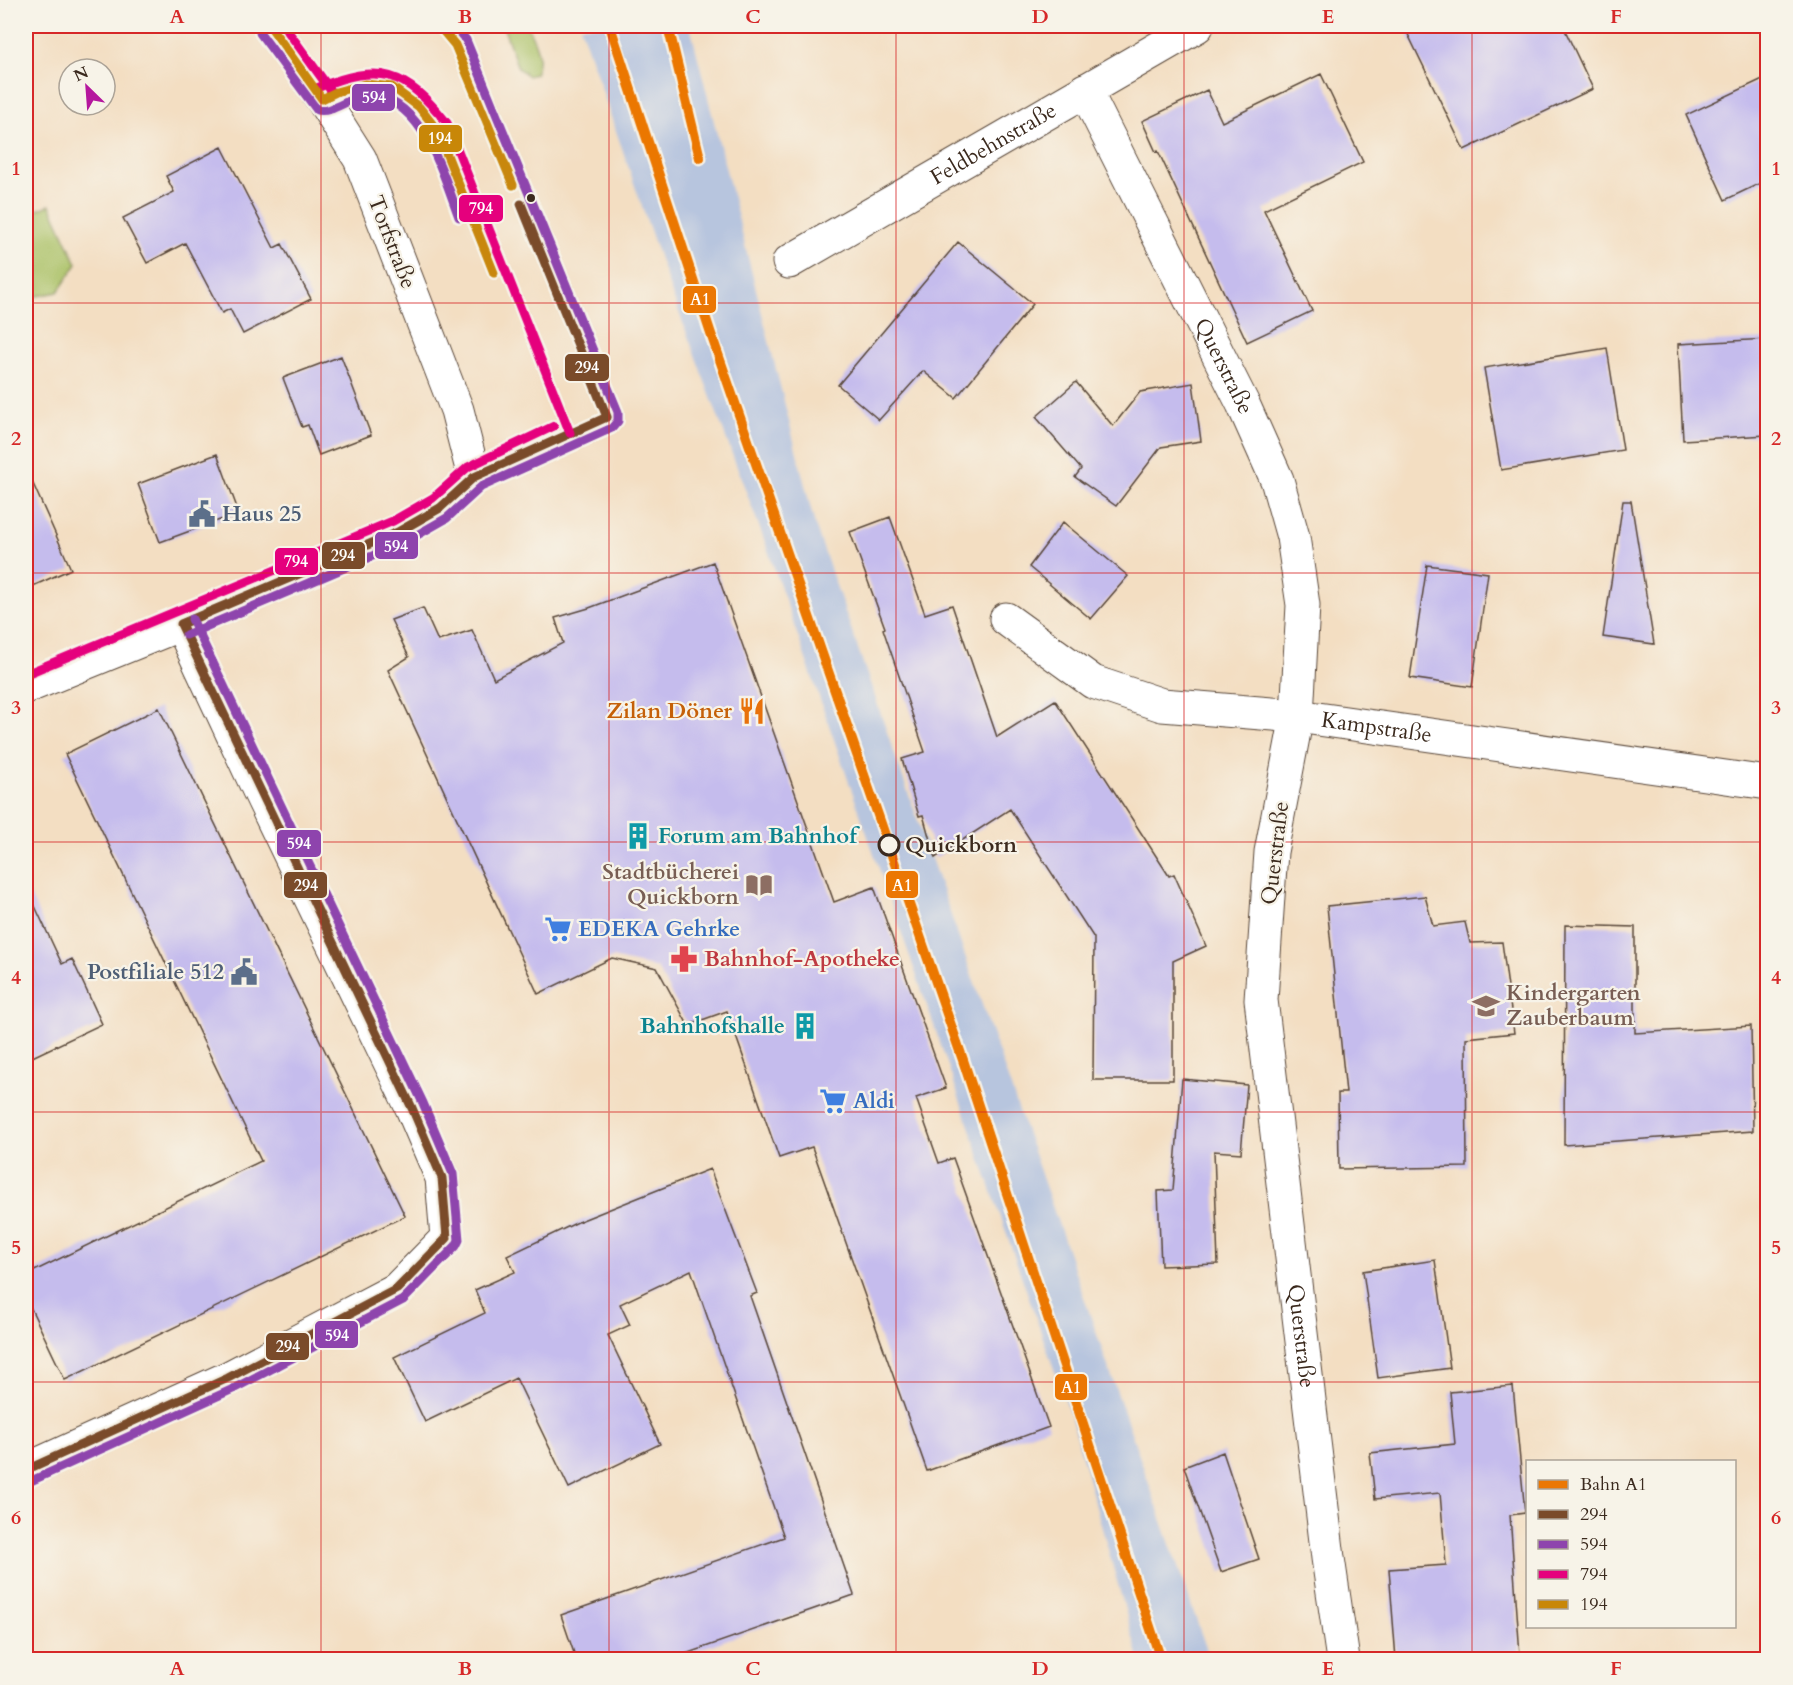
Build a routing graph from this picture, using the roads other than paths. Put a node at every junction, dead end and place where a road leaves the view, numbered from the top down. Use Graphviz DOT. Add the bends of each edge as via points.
graph roads {
  1 [pos="270,26"];
  2 [pos="1197,26"];
  3 [pos="1085,90"];
  4 [pos="789,262"];
  5 [pos="1006,619"];
  6 [pos="182,624"];
  7 [pos="26,687"];
  8 [pos="1297,716"];
  9 [pos="1767,783"];
  10 [pos="26,1470"];
  11 [pos="1343,1659"];
  1 -- 6 [label="street, Torfstraße" via="360,159 457,410 474,477 440,508 398,532"];
  2 -- 3 [label="street, Feldbehnstraße"];
  3 -- 4 [label="street, Feldbehnstraße"];
  3 -- 8 [label="street, Querstraße" via="1243,404 1277,480 1293,537 1303,605"];
  5 -- 8 [label="street, Kampstraße" via="1093,682 1162,705"];
  6 -- 7 [label="street"];
  6 -- 10 [label="street" via="412,1108 442,1178 447,1238 397,1289 228,1378"];
  8 -- 9 [label="street, Kampstraße"];
  8 -- 11 [label="street, Querstraße" via="1271,852 1261,1000"];
}
